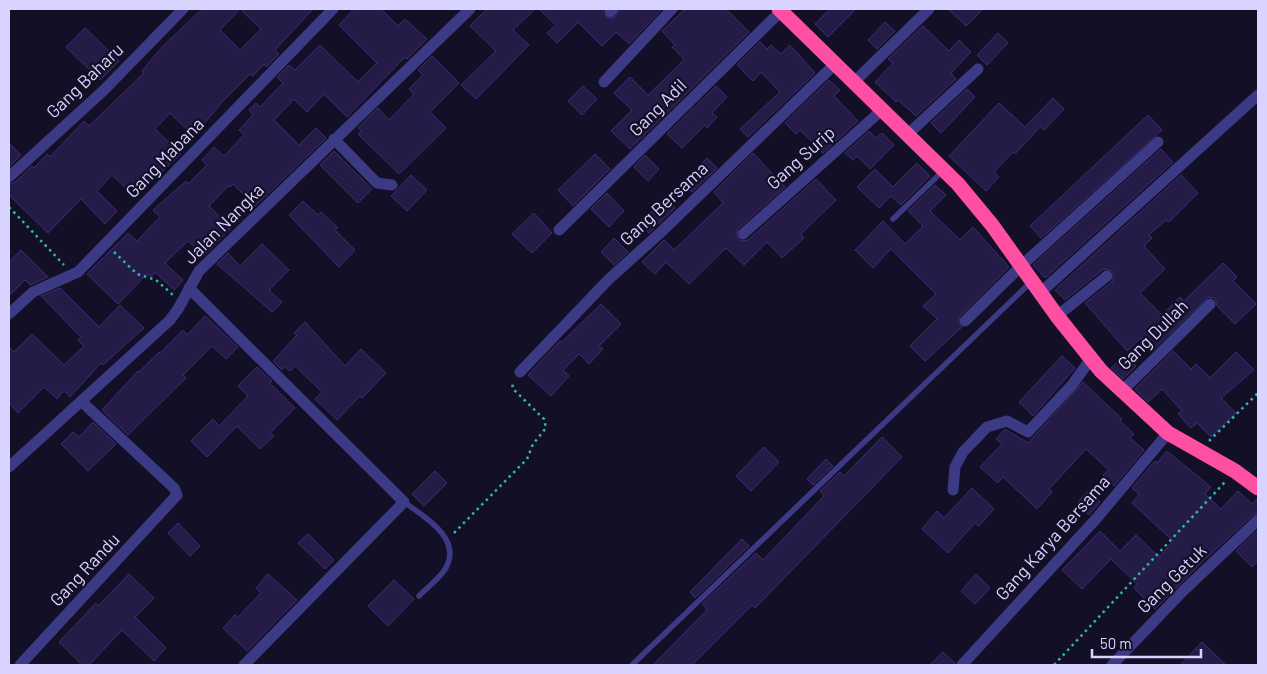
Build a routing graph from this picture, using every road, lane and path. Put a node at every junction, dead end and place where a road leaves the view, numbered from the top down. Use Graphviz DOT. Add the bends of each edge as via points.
graph roads {
  1 [pos="183,9"];
  2 [pos="333,9"];
  3 [pos="470,9"];
  4 [pos="672,9"];
  5 [pos="929,9"];
  6 [pos="780,10"];
  7 [pos="834,65"];
  8 [pos="978,69"];
  9 [pos="604,82"];
  10 [pos="853,83"];
  11 [pos="1258,95"];
  12 [pos="882,109"];
  13 [pos="908,134"];
  14 [pos="334,139"];
  15 [pos="1158,142"];
  16 [pos="944,170"];
  17 [pos="9,177"];
  18 [pos="392,185"];
  19 [pos="9,206"];
  20 [pos="892,219"];
  21 [pos="559,230"];
  22 [pos="743,234"];
  23 [pos="106,244"];
  24 [pos="1021,266"];
  25 [pos="73,275"];
  26 [pos="1107,276"];
  27 [pos="1036,287"];
  28 [pos="189,288"];
  29 [pos="181,302"];
  30 [pos="1210,304"];
  31 [pos="9,314"];
  32 [pos="1057,316"];
  33 [pos="966,321"];
  34 [pos="1090,360"];
  35 [pos="520,372"];
  36 [pos="1121,392"];
  37 [pos="1258,393"];
  38 [pos="80,401"];
  39 [pos="1168,433"];
  40 [pos="1199,451"];
  41 [pos="9,467"];
  42 [pos="1235,471"];
  43 [pos="1258,488"];
  44 [pos="953,490"];
  45 [pos="404,502"];
  46 [pos="1258,520"];
  47 [pos="440,529"];
  48 [pos="419,596"];
  49 [pos="20,665"];
  50 [pos="244,665"];
  51 [pos="632,665"];
  52 [pos="962,665"];
  53 [pos="1054,665"];
  54 [pos="1112,665"];
  1 -- 17 [label="street, Gang Baharu" via="104,90"];
  2 -- 23 [label="street, Gang Mabana"];
  3 -- 14 [label="street, Jalan Nangka"];
  4 -- 9 [label="street"];
  5 -- 10 [label="street"];
  6 -- 7 [label="highway"];
  6 -- 21 [label="street, Gang Adil"];
  7 -- 10 [label="highway"];
  7 -- 35 [label="street, Gang Bersama" via="609,279"];
  8 -- 13 [label="street"];
  10 -- 12 [label="highway"];
  11 -- 27 [label="street"];
  12 -- 13 [label="highway"];
  12 -- 22 [label="street, Gang Surip"];
  13 -- 16 [label="highway"];
  14 -- 18 [label="street" via="377,183"];
  14 -- 28 [label="street, Jalan Nangka" via="199,271"];
  15 -- 24 [label="street"];
  16 -- 20 [label="lane"];
  16 -- 24 [label="highway" via="987,219"];
  19 -- 25 [label="path"];
  23 -- 25 [label="street, Gang Mabana"];
  23 -- 29 [label="path" via="137,274 156,280"];
  24 -- 27 [label="highway"];
  24 -- 33 [label="street"];
  25 -- 31 [label="street, Gang Mabana" via="33,292"];
  26 -- 32 [label="street"];
  27 -- 32 [label="highway"];
  27 -- 51 [label="lane"];
  28 -- 29 [label="street, Jalan Nangka"];
  28 -- 45 [label="street"];
  29 -- 38 [label="street, Jalan Nangka" via="170,320"];
  30 -- 36 [label="street, Gang Dullah"];
  32 -- 34 [label="highway"];
  34 -- 36 [label="highway"];
  34 -- 44 [label="street" via="1072,385 1028,432 1007,421 987,427 957,462"];
  35 -- 47 [label="path" via="512,382 513,390 544,419 546,428 533,444 527,459 458,531"];
  36 -- 39 [label="highway"];
  37 -- 40 [label="path"];
  38 -- 41 [label="street, Jalan Nangka"];
  38 -- 49 [label="street, Gang Randu" via="174,488 176,498"];
  39 -- 40 [label="highway"];
  39 -- 52 [label="street, Gang Karya Bersama" via="1096,519"];
  40 -- 42 [label="highway"];
  42 -- 43 [label="highway"];
  42 -- 53 [label="path"];
  45 -- 47 [label="lane"];
  45 -- 50 [label="street"];
  46 -- 54 [label="street, Gang Getuk"];
  47 -- 48 [label="lane" via="449,554 444,570"];
}
